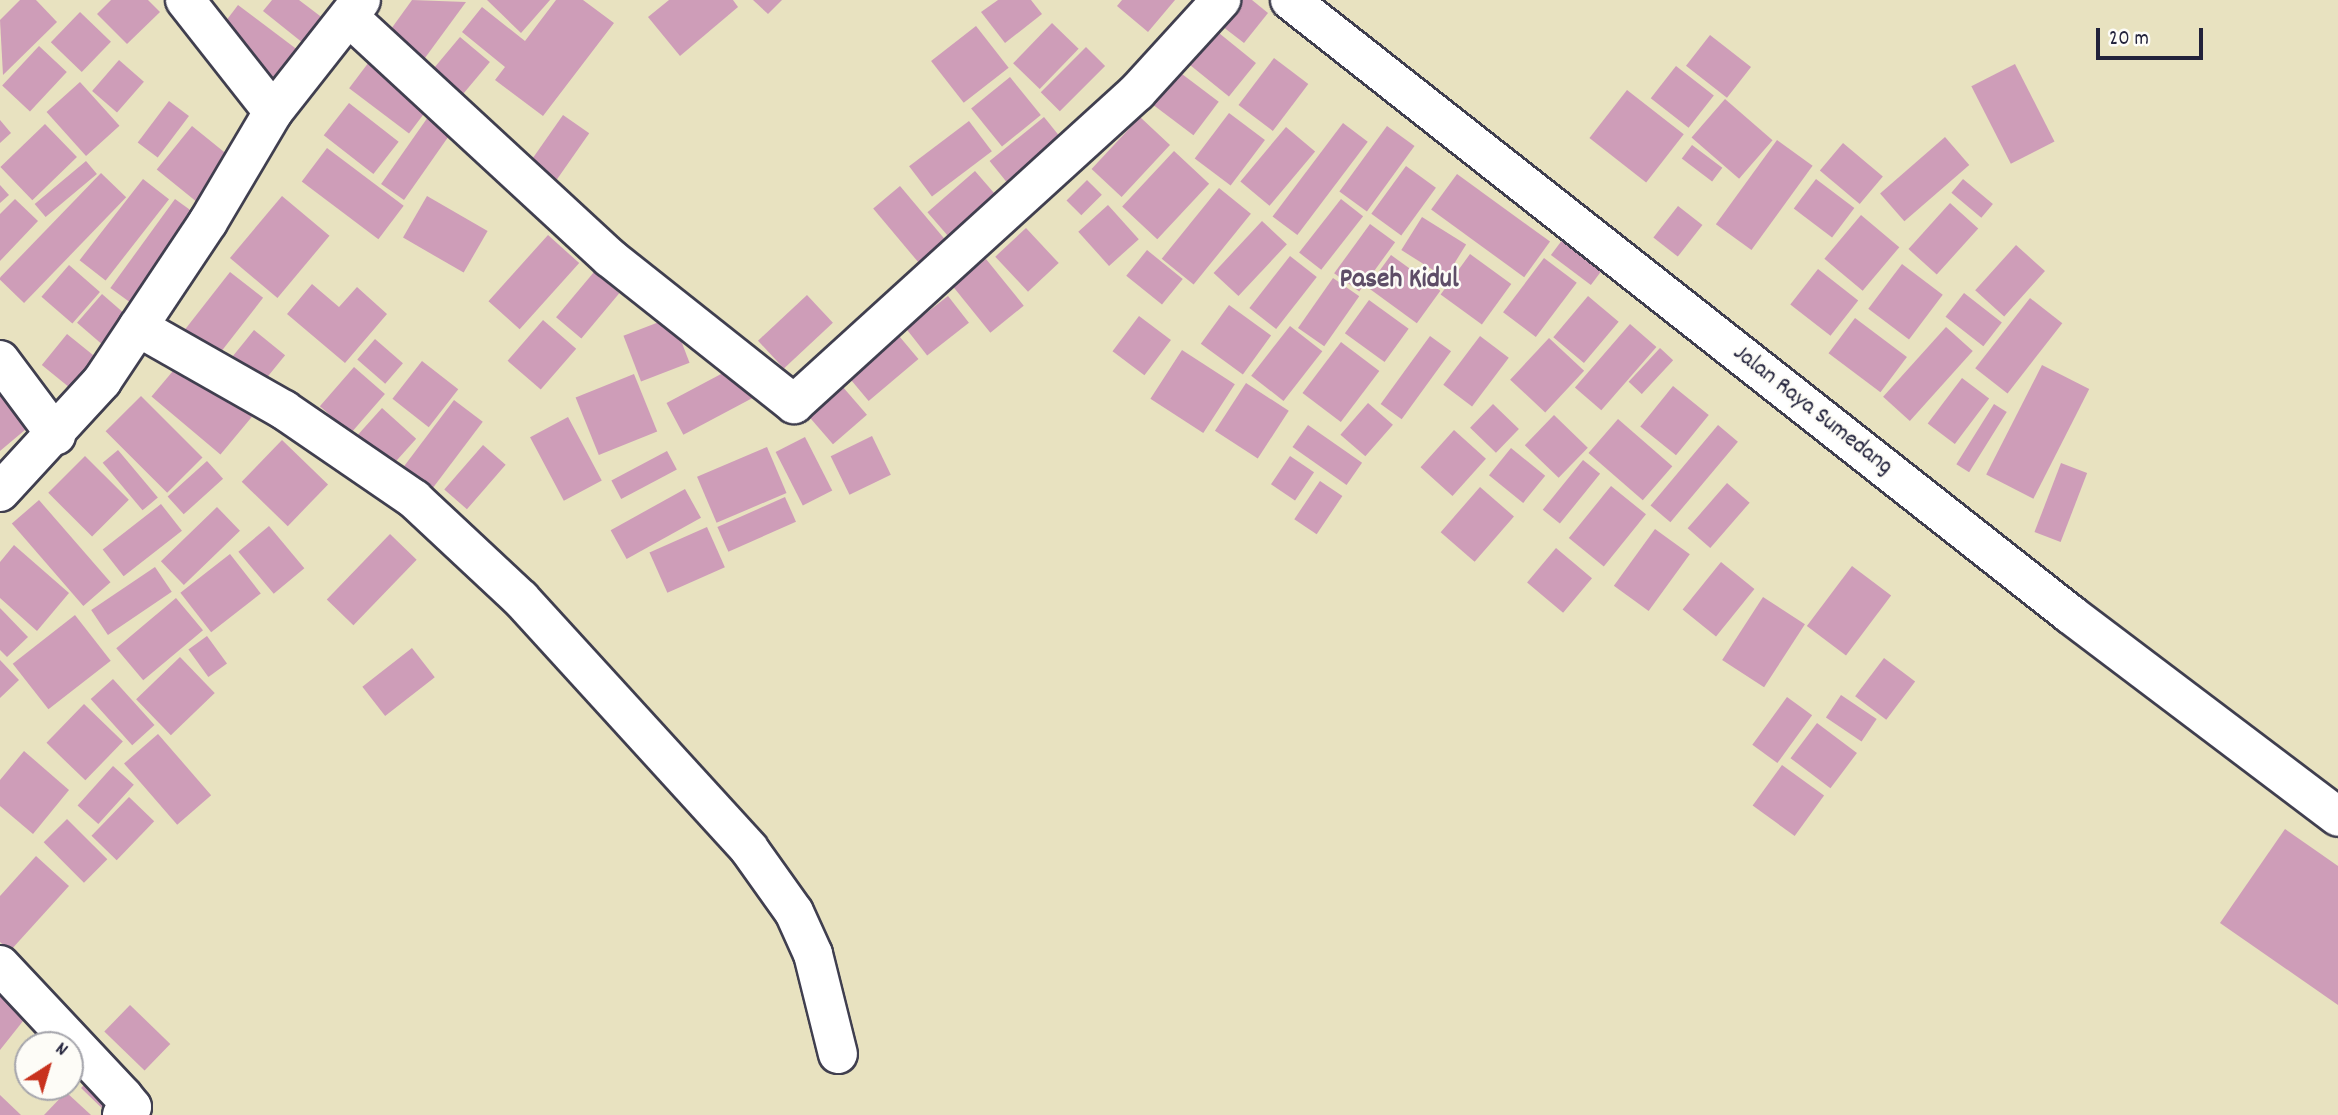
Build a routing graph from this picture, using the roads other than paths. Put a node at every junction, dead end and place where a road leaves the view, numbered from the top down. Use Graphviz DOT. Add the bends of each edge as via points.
graph roads {
  1 [pos="185,0"];
  2 [pos="1221,0"];
  3 [pos="1290,0"];
  4 [pos="356,9"];
  5 [pos="273,113"];
  6 [pos="138,327"];
  7 [pos="0,360"];
  8 [pos="56,435"];
  9 [pos="0,492"];
  10 [pos="2338,817"];
  11 [pos="0,965"];
  12 [pos="838,1054"];
  13 [pos="131,1112"];
  1 -- 5 [label="main road"];
  2 -- 4 [label="main road" via="1138,92 794,404 610,258"];
  3 -- 10 [label="main road, Jalan Raya Sumedang" via="2070,614"];
  4 -- 5 [label="main road"];
  5 -- 6 [label="main road"];
  6 -- 8 [label="main road" via="102,381"];
  6 -- 12 [label="main road" via="284,410 414,499 521,599 749,849 794,912 813,954"];
  7 -- 8 [label="main road"];
  8 -- 9 [label="main road"];
  11 -- 13 [label="main road"];
}
